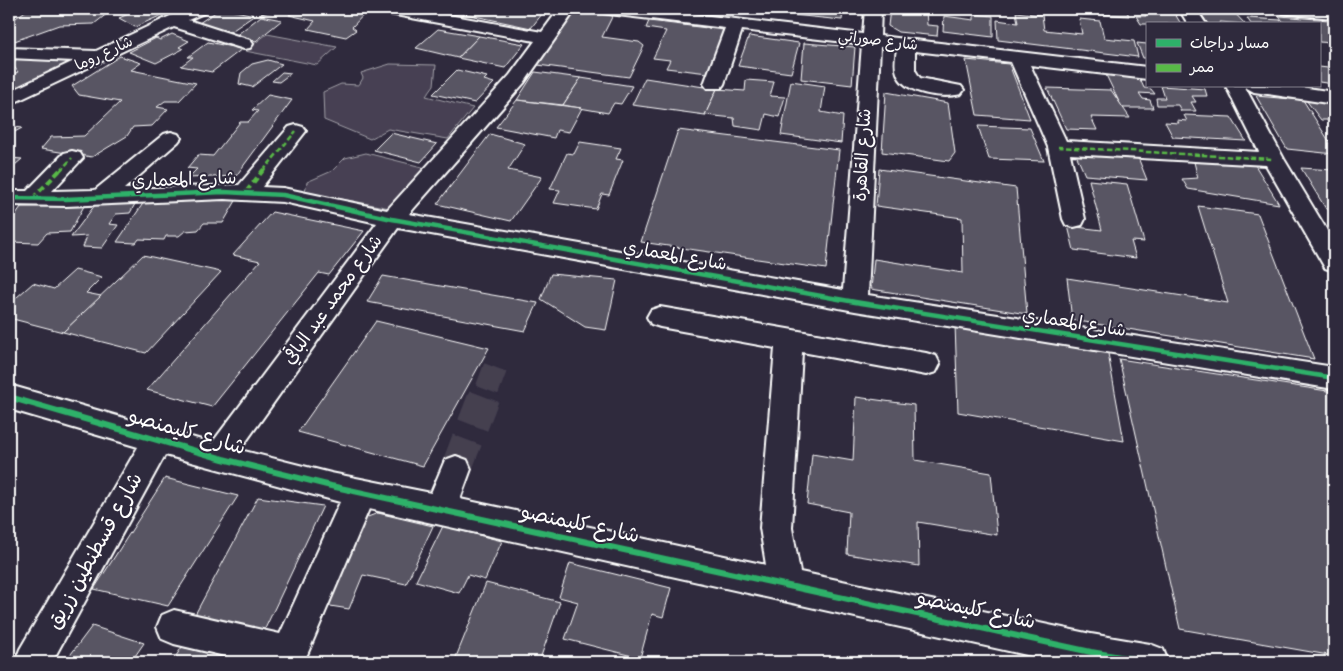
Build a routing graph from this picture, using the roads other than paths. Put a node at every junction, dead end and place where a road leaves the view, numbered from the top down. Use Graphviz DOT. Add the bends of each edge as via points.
graph roads {
  1 [pos="198,9"];
  2 [pos="390,9"];
  3 [pos="568,9"];
  4 [pos="609,9"];
  5 [pos="873,9"];
  6 [pos="1188,9"];
  7 [pos="1289,9"];
  8 [pos="640,10"];
  9 [pos="1334,13"];
  10 [pos="172,22"];
  11 [pos="1196,22"];
  12 [pos="735,24"];
  13 [pos="544,38"];
  14 [pos="870,40"];
  15 [pos="244,44"];
  16 [pos="906,44"];
  17 [pos="9,53"];
  18 [pos="100,56"];
  19 [pos="1018,58"];
  20 [pos="1146,73"];
  21 [pos="714,84"];
  22 [pos="1236,88"];
  23 [pos="1267,88"];
  24 [pos="954,90"];
  25 [pos="1334,98"];
  26 [pos="9,99"];
  27 [pos="296,131"];
  28 [pos="171,138"];
  29 [pos="1058,147"];
  30 [pos="72,158"];
  31 [pos="1273,159"];
  32 [pos="246,192"];
  33 [pos="20,198"];
  34 [pos="100,198"];
  35 [pos="1309,217"];
  36 [pos="386,218"];
  37 [pos="1334,218"];
  38 [pos="1074,219"];
  39 [pos="1334,262"];
  40 [pos="855,302"];
  41 [pos="660,317"];
  42 [pos="790,340"];
  43 [pos="926,364"];
  44 [pos="1334,378"];
  45 [pos="9,398"];
  46 [pos="158,440"];
  47 [pos="212,456"];
  48 [pos="456,469"];
  49 [pos="358,494"];
  50 [pos="440,509"];
  51 [pos="786,586"];
  52 [pos="174,627"];
  53 [pos="287,658"];
  54 [pos="33,662"];
  55 [pos="1145,662"];
  1 -- 10 [label="street, شارع روما"];
  2 -- 13 [label="street"];
  3 -- 13 [label="street, شارع محمد عبد الباقي"];
  4 -- 8 [label="street, شارع صوراتي"];
  5 -- 14 [label="street, شارع القاهرة"];
  6 -- 11 [label="street"];
  7 -- 9 [label="street"];
  8 -- 12 [label="street, شارع صوراتي"];
  10 -- 15 [label="street"];
  10 -- 18 [label="street, شارع روما"];
  12 -- 14 [label="street, شارع صوراتي"];
  12 -- 21 [label="street"];
  13 -- 36 [label="street, شارع محمد عبد الباقي" via="517,79"];
  14 -- 16 [label="street, شارع صوراتي"];
  14 -- 40 [label="street, شارع القاهرة"];
  16 -- 19 [label="street, شارع صوراتي"];
  16 -- 24 [label="street" via="906,73 911,81"];
  17 -- 18 [label="street"];
  18 -- 26 [label="street, شارع روما"];
  19 -- 20 [label="street, شارع صوراتي"];
  19 -- 29 [label="street"];
  22 -- 31 [label="street"];
  23 -- 25 [label="street"];
  27 -- 32 [label="street"];
  28 -- 34 [label="street"];
  29 -- 31 [label="street"];
  29 -- 38 [label="street"];
  30 -- 33 [label="street"];
  31 -- 35 [label="street"];
  32 -- 34 [label="street, شارع المعماري"];
  32 -- 36 [label="street, شارع المعماري" via="316,202"];
  33 -- 34 [label="street, شارع المعماري"];
  35 -- 37 [label="street"];
  35 -- 39 [label="street"];
  36 -- 40 [label="street, شارع المعماري"];
  36 -- 47 [label="street, شارع محمد عبد الباقي"];
  40 -- 44 [label="street, شارع المعماري"];
  41 -- 42 [label="street"];
  42 -- 43 [label="street"];
  42 -- 51 [label="street" via="776,528"];
  45 -- 46 [label="street, شارع كليمنصو"];
  46 -- 47 [label="street, شارع كليمنصو"];
  46 -- 54 [label="street, شارع قسطنطين زريق"];
  47 -- 49 [label="street, شارع كليمنصو"];
  48 -- 50 [label="street"];
  49 -- 50 [label="street, شارع كليمنصو"];
  49 -- 53 [label="street"];
  50 -- 51 [label="street, شارع كليمنصو"];
  51 -- 55 [label="street, شارع كليمنصو"];
  52 -- 53 [label="street"];
}
